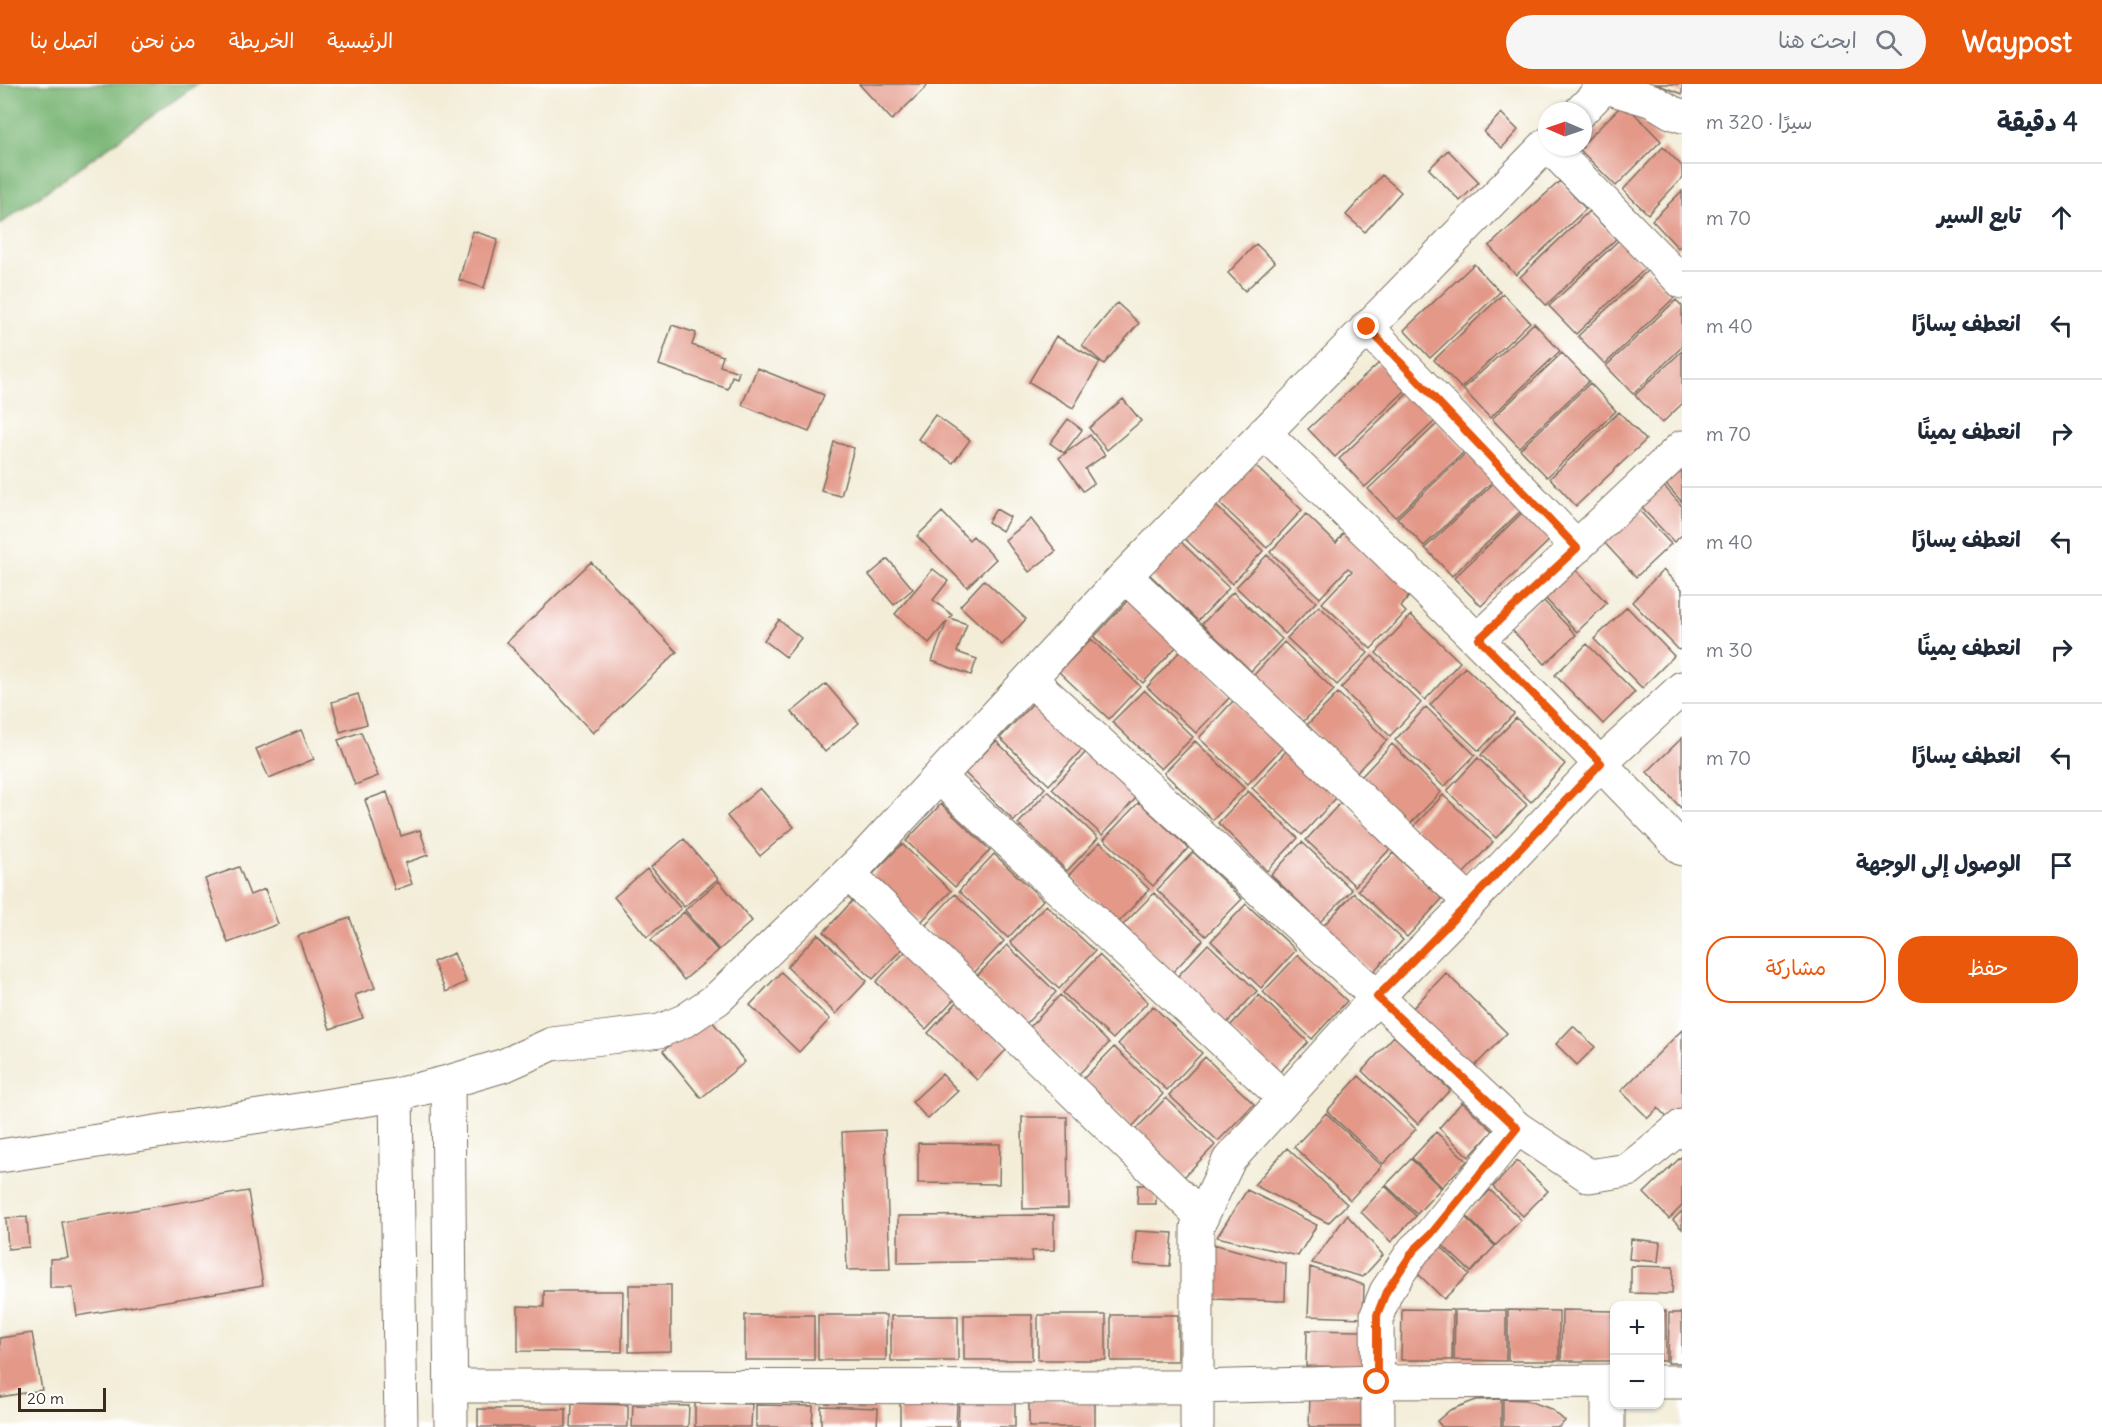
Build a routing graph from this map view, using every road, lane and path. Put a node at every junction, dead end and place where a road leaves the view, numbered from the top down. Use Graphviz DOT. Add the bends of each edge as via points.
graph roads {
  1 [pos="1606,85"];
  2 [pos="1590,102"];
  3 [pos="1682,116"];
  4 [pos="1538,153"];
  5 [pos="1559,156"];
  6 [pos="1682,282"];
  7 [pos="1367,327"];
  8 [pos="1264,432"];
  9 [pos="1682,447"];
  10 [pos="1577,548"];
  11 [pos="1125,576"];
  12 [pos="1479,639"];
  13 [pos="1031,680"];
  14 [pos="1682,688"];
  15 [pos="1601,763"];
  16 [pos="939,777"];
  17 [pos="1682,849"];
  18 [pos="849,874"];
  19 [pos="1470,902"];
  20 [pos="1377,997"];
  21 [pos="448,1082"];
  22 [pos="396,1095"];
  23 [pos="1284,1098"];
  24 [pos="1682,1126"];
  25 [pos="1517,1128"];
  26 [pos="0,1156"];
  27 [pos="1202,1216"];
  28 [pos="1610,1381"];
  29 [pos="1377,1382"];
  30 [pos="1664,1382"];
  31 [pos="1682,1382"];
  32 [pos="451,1386"];
  33 [pos="1197,1387"];
  34 [pos="1610,1396"];
  35 [pos="401,1427"];
  36 [pos="451,1427"];
  37 [pos="1197,1427"];
  38 [pos="1377,1427"];
  39 [pos="1608,1427"];
  1 -- 2 [label="street"];
  1 -- 3 [label="street"];
  4 -- 7 [label="street"];
  5 -- 6 [label="street"];
  7 -- 8 [label="street"];
  7 -- 10 [label="street"];
  8 -- 11 [label="street"];
  8 -- 12 [label="street"];
  9 -- 10 [label="street"];
  10 -- 12 [label="street"];
  11 -- 13 [label="street"];
  11 -- 19 [label="street"];
  12 -- 15 [label="street"];
  13 -- 16 [label="street"];
  13 -- 20 [label="street"];
  14 -- 15 [label="street"];
  15 -- 17 [label="street"];
  15 -- 19 [label="street"];
  16 -- 18 [label="street"];
  16 -- 23 [label="street"];
  18 -- 21 [label="street" via="717,999 686,1020 660,1031 552,1044 505,1065"];
  18 -- 27 [label="street"];
  19 -- 20 [label="street"];
  20 -- 23 [label="street"];
  20 -- 25 [label="street"];
  21 -- 22 [label="street"];
  21 -- 32 [label="street"];
  22 -- 26 [label="street"];
  22 -- 35 [label="street"];
  23 -- 27 [label="street" via="1229,1160"];
  24 -- 25 [label="street" via="1628,1170 1589,1176"];
  25 -- 29 [label="street" via="1414,1250 1386,1292 1377,1315"];
  27 -- 33 [label="street" via="1197,1227"];
  28 -- 29 [label="street"];
  29 -- 33 [label="street"];
  29 -- 38 [label="street"];
  30 -- 31 [label="street"];
  32 -- 33 [label="street"];
  32 -- 36 [label="street"];
  33 -- 37 [label="street"];
  34 -- 39 [label="street"];
}
